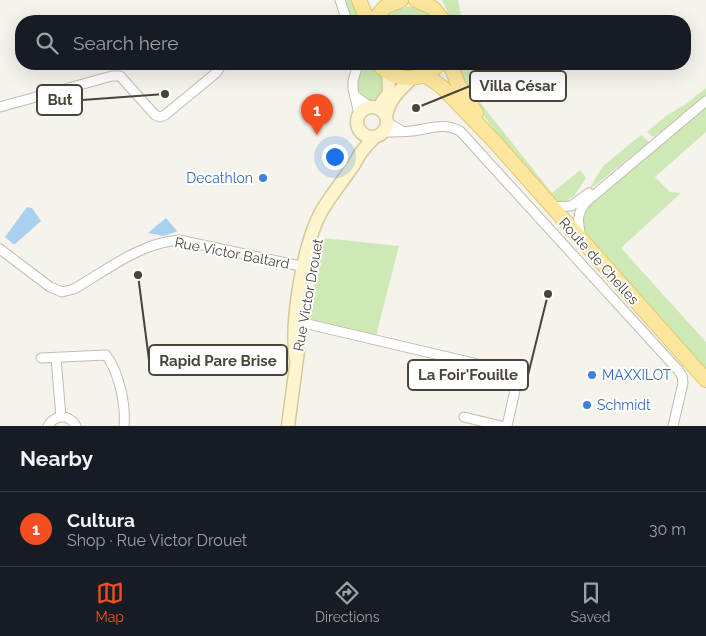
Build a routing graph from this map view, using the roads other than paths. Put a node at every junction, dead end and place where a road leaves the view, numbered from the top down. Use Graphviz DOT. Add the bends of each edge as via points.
graph roads {
  1 [pos="340,0"];
  2 [pos="359,0"];
  3 [pos="401,0"];
  4 [pos="416,0"];
  5 [pos="345,15"];
  6 [pos="365,15"];
  7 [pos="378,15"];
  8 [pos="439,15"];
  9 [pos="218,70"];
  10 [pos="356,70"];
  11 [pos="384,70"];
  12 [pos="386,70"];
  13 [pos="432,70"];
  14 [pos="452,70"];
  15 [pos="418,77"];
  16 [pos="355,96"];
  17 [pos="706,101"];
  18 [pos="0,107"];
  19 [pos="373,107"];
  20 [pos="693,112"];
  21 [pos="359,114"];
  22 [pos="383,127"];
  23 [pos="362,134"];
  24 [pos="494,141"];
  25 [pos="360,154"];
  26 [pos="550,206"];
  27 [pos="582,242"];
  28 [pos="0,249"];
  29 [pos="307,267"];
  30 [pos="299,321"];
  31 [pos="41,358"];
  32 [pos="56,358"];
  33 [pos="706,380"];
  34 [pos="61,417"];
  35 [pos="464,417"];
  36 [pos="48,426"];
  37 [pos="76,426"];
  38 [pos="124,426"];
  39 [pos="288,426"];
  40 [pos="501,426"];
  41 [pos="507,426"];
  42 [pos="673,426"];
  1 -- 5 [label="street"];
  2 -- 6 [label="main road"];
  3 -- 7 [label="main road" via="385,7"];
  4 -- 8 [label="main road" via="433,8"];
  9 -- 18 [label="street" via="160,116 155,115 120,76"];
  10 -- 16 [label="street" via="352,90"];
  11 -- 19 [label="street" via="390,93"];
  12 -- 15 [label="main road" via="396,76"];
  13 -- 15 [label="main road"];
  14 -- 24 [label="main road, Route de Chelles"];
  15 -- 22 [label="street, Rue Victor Drouet" via="395,95"];
  15 -- 24 [label="main road, Route de Chelles" via="442,87"];
  16 -- 19 [label="street"];
  16 -- 21 [label="street"];
  17 -- 20 [label="street"];
  19 -- 21 [label="street" via="363,109"];
  19 -- 22 [label="street" via="380,109"];
  20 -- 26 [label="street" via="582,199 571,206"];
  20 -- 27 [label="street" via="580,209 578,221"];
  21 -- 23 [label="street, Rue Victor Drouet" via="357,124"];
  22 -- 23 [label="street" via="366,136"];
  22 -- 25 [label="street, Rue Victor Drouet"];
  22 -- 42 [label="street" via="411,132 440,126 460,131 678,370 683,383"];
  23 -- 25 [label="street, Rue Victor Drouet"];
  24 -- 26 [label="main road, Route de Chelles"];
  25 -- 29 [label="street, Rue Victor Drouet" via="328,202"];
  26 -- 27 [label="main road, Route de Chelles"];
  27 -- 33 [label="main road, Route de Chelles"];
  28 -- 29 [label="street, Rue Victor Baltard" via="50,287 62,292 74,289 142,249 162,241 179,240"];
  29 -- 30 [label="street, Rue Victor Drouet"];
  30 -- 39 [label="street, Rue Victor Drouet"];
  30 -- 41 [label="street" via="516,373 518,378"];
  31 -- 32 [label="street"];
  32 -- 34 [label="street"];
  32 -- 38 [label="street" via="106,355 113,364 125,410"];
  34 -- 36 [label="street"];
  34 -- 37 [label="street" via="70,419"];
  35 -- 40 [label="street"];
}
